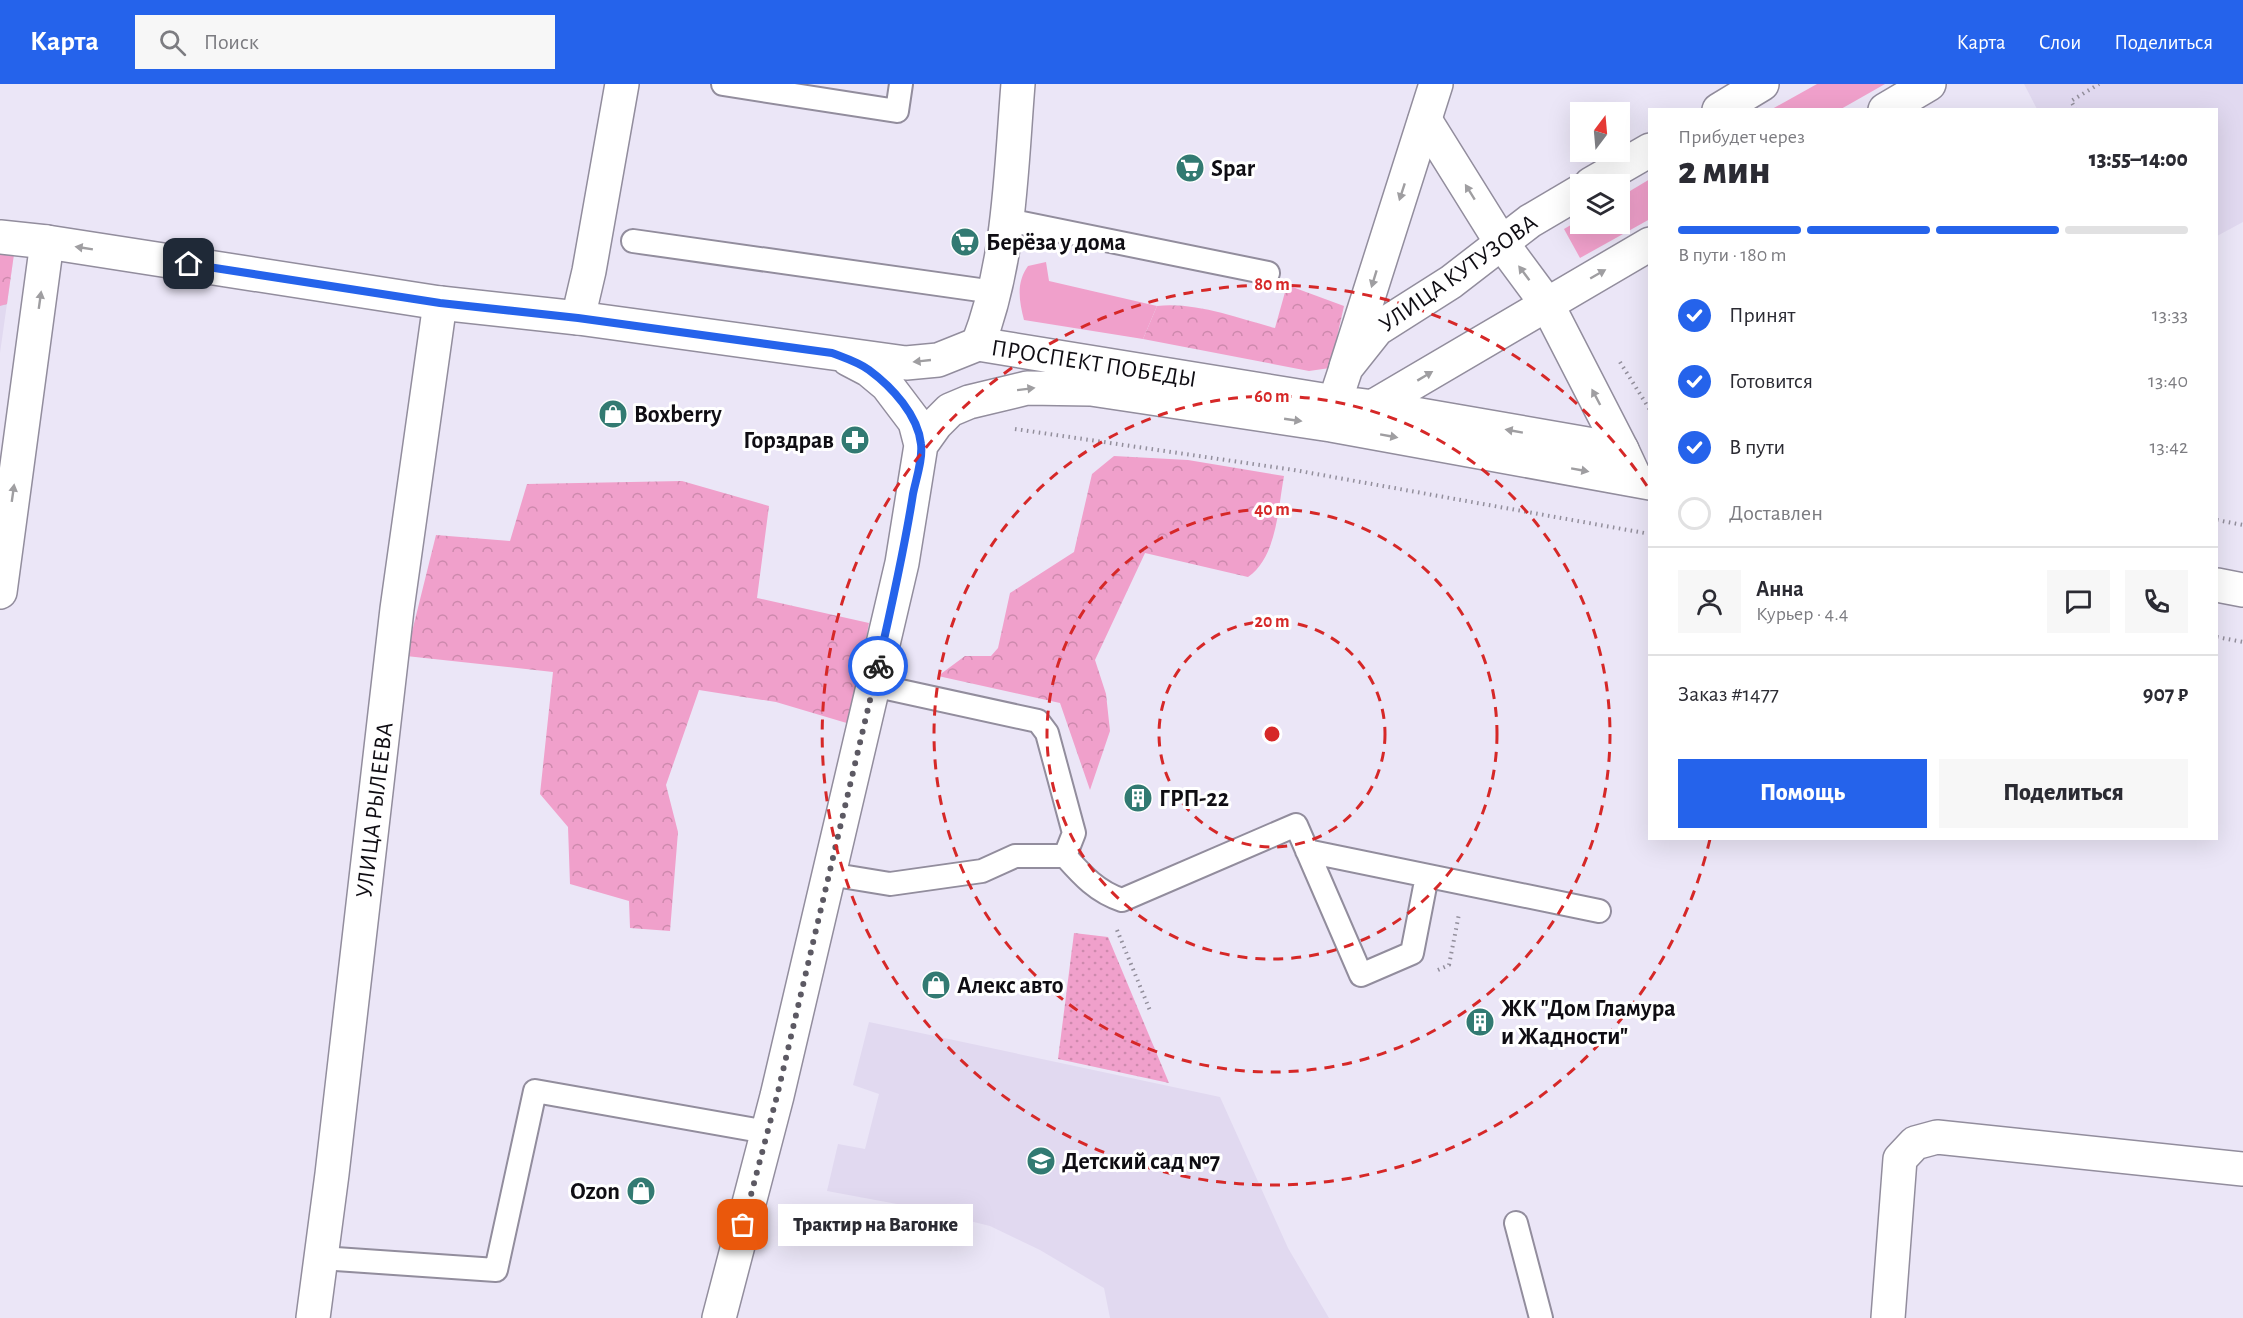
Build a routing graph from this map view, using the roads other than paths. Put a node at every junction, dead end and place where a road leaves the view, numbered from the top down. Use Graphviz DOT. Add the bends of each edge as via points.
graph roads {
  1 [pos="622,84"];
  2 [pos="723,84"];
  3 [pos="902,84"];
  4 [pos="1018,84"];
  5 [pos="1436,84"];
  6 [pos="1762,84"];
  7 [pos="1929,84"];
  8 [pos="1722,108"];
  9 [pos="1888,108"];
  10 [pos="1425,120"];
  11 [pos="1648,151"];
  12 [pos="1608,174"];
  13 [pos="1570,197"];
  14 [pos="1007,220"];
  15 [pos="0,237"];
  16 [pos="633,241"];
  17 [pos="47,242"];
  18 [pos="1501,242"];
  19 [pos="1648,245"];
  20 [pos="1268,273"];
  21 [pos="994,292"];
  22 [pos="440,303"];
  23 [pos="1547,304"];
  24 [pos="578,318"];
  25 [pos="978,344"];
  26 [pos="832,353"];
  27 [pos="1346,368"];
  28 [pos="1374,407"];
  29 [pos="1333,414"];
  30 [pos="921,445"];
  31 [pos="1622,450"];
  32 [pos="1643,482"];
  33 [pos="2218,585"];
  34 [pos="2243,590"];
  35 [pos="0,592"];
  36 [pos="873,685"];
  37 [pos="1307,851"];
  38 [pos="1065,855"];
  39 [pos="829,874"];
  40 [pos="1427,876"];
  41 [pos="1599,911"];
  42 [pos="767,1132"];
  43 [pos="2243,1169"];
  44 [pos="1516,1223"];
  45 [pos="321,1258"];
  46 [pos="313,1318"];
  47 [pos="719,1318"];
  48 [pos="1541,1318"];
  49 [pos="1888,1318"];
  1 -- 24 [label="main road"];
  2 -- 3 [label="lane" via="897,111"];
  4 -- 14 [label="main road"];
  5 -- 10 [label="main road"];
  6 -- 8 [label="main road"];
  7 -- 9 [label="main road"];
  18 -- 10 [label="main road, ПРОСПЕКТ ПОБЕДЫ, one-way"];
  10 -- 27 [label="main road, one-way"];
  11 -- 12 [label="main road"];
  13 -- 18 [label="main road, УЛИЦА КУТУЗОВА"];
  14 -- 20 [label="lane"];
  14 -- 21 [label="main road"];
  15 -- 17 [label="main road, ПРОСПЕКТ ПОБЕДЫ"];
  16 -- 21 [label="lane"];
  22 -- 17 [label="main road, ПРОСПЕКТ ПОБЕДЫ, one-way"];
  35 -- 17 [label="main road, one-way"];
  23 -- 18 [label="main road, ПРОСПЕКТ ПОБЕДЫ, one-way"];
  18 -- 27 [label="main road, УЛИЦА КУТУЗОВА" via="1451,282 1377,329"];
  23 -- 19 [label="main road, one-way"];
  21 -- 25 [label="main road"];
  22 -- 24 [label="main road, ПРОСПЕКТ ПОБЕДЫ"];
  22 -- 45 [label="main road, УЛИЦА РЫЛЕЕВА" via="397,609"];
  28 -- 23 [label="main road, one-way"];
  31 -- 23 [label="main road, ПРОСПЕКТ ПОБЕДЫ, one-way"];
  24 -- 26 [label="main road, ПРОСПЕКТ ПОБЕДЫ"];
  25 -- 26 [label="main road, ПРОСПЕКТ ПОБЕДЫ, one-way" via="938,360 906,363"];
  25 -- 29 [label="main road, ПРОСПЕКТ ПОБЕДЫ"];
  26 -- 30 [label="main road" via="869,370 887,386 915,422"];
  27 -- 29 [label="main road, УЛИЦА КУТУЗОВА"];
  28 -- 29 [label="main road"];
  31 -- 28 [label="main road, one-way"];
  30 -- 29 [label="main road, ПРОСПЕКТ ПОБЕДЫ, one-way" via="950,410 1027,388 1091,389"];
  29 -- 32 [label="main road, ПРОСПЕКТ ПОБЕДЫ, one-way"];
  30 -- 36 [label="main road" via="902,563"];
  31 -- 32 [label="main road, ПРОСПЕКТ ПОБЕДЫ"];
  33 -- 34 [label="main road"];
  36 -- 38 [label="lane" via="1038,721 1047,733 1074,832"];
  36 -- 39 [label="main road"];
  37 -- 38 [label="lane" via="1296,825 1122,900 1097,888"];
  37 -- 40 [label="lane"];
  37 -- 40 [label="lane" via="1361,975 1412,953"];
  38 -- 39 [label="lane" via="1015,856 982,871 890,884"];
  39 -- 42 [label="main road"];
  40 -- 41 [label="lane"];
  42 -- 45 [label="lane" via="535,1090 495,1269"];
  42 -- 47 [label="main road"];
  43 -- 49 [label="main road" via="1937,1137 1915,1143 1900,1159"];
  44 -- 48 [label="lane"];
  45 -- 46 [label="main road, УЛИЦА РЫЛЕЕВА"];
}
